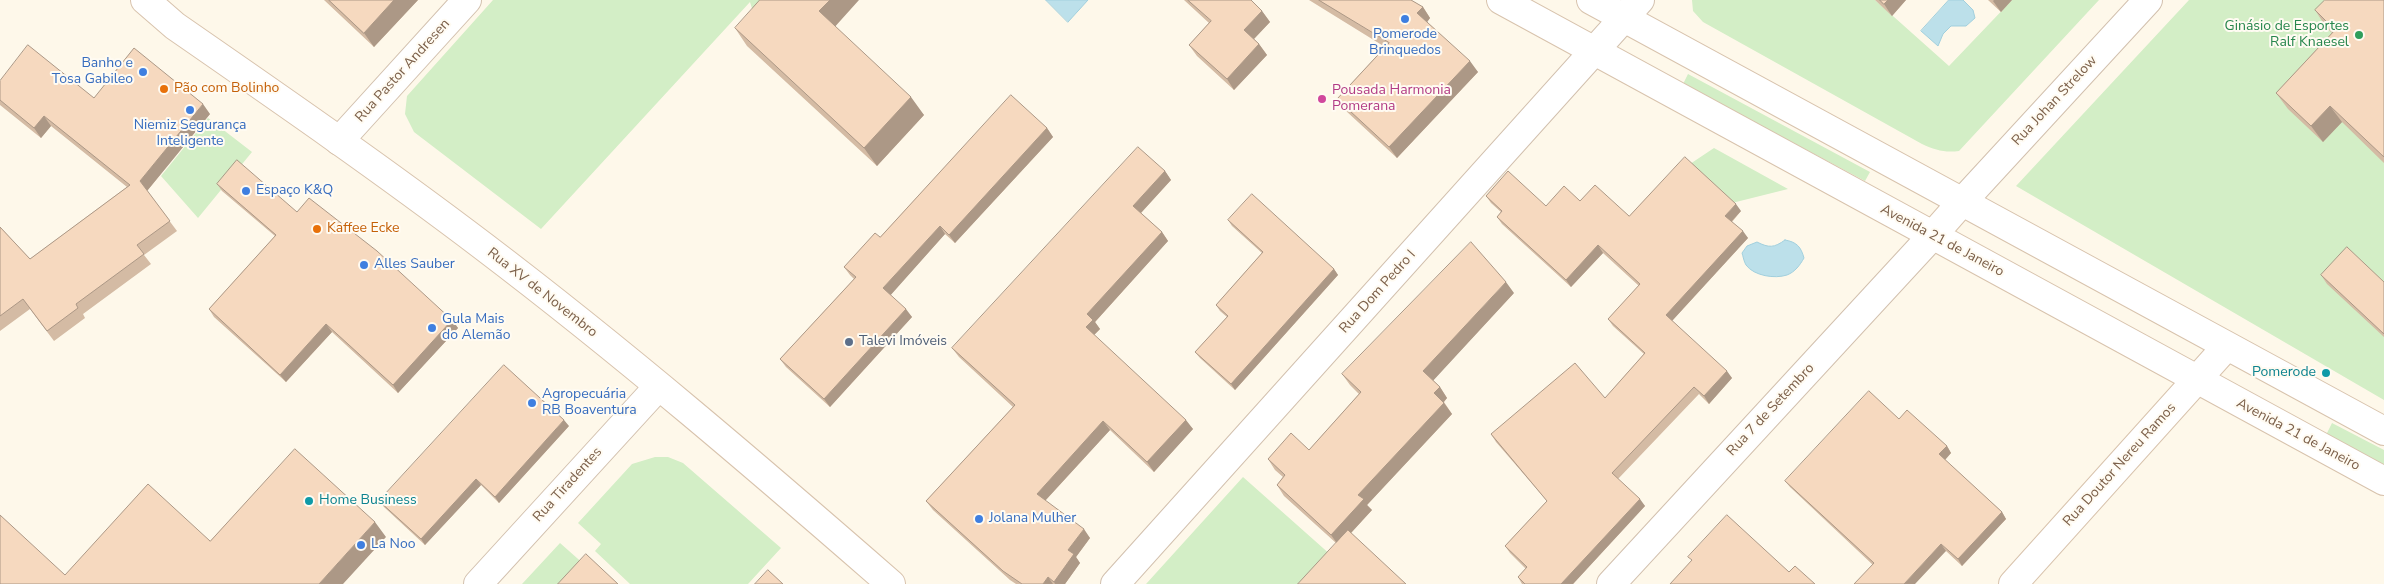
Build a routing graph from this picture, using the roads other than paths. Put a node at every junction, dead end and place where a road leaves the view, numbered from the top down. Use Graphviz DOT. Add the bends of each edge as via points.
graph roads {
  1 [pos="128,0"];
  2 [pos="145,0"];
  3 [pos="467,0"];
  4 [pos="1501,0"];
  5 [pos="1591,0"];
  6 [pos="2148,0"];
  7 [pos="1632,9"];
  8 [pos="175,26"];
  9 [pos="1594,52"];
  10 [pos="339,141"];
  11 [pos="1962,202"];
  12 [pos="1932,236"];
  13 [pos="2227,346"];
  14 [pos="2197,380"];
  15 [pos="658,386"];
  16 [pos="2384,431"];
  17 [pos="2384,481"];
  18 [pos="478,584"];
  19 [pos="891,584"];
  20 [pos="1115,584"];
  21 [pos="1611,584"];
  22 [pos="2013,584"];
  1 -- 8 [label="main road, Rua XV de Novembro"];
  2 -- 8 [label="main road, Rua XV de Novembro"];
  3 -- 10 [label="main road, Rua Pastor Andresen"];
  4 -- 9 [label="main road, Avenida 21 de Janeiro"];
  5 -- 7 [label="main road"];
  6 -- 11 [label="main road, Rua Johan Strelow"];
  7 -- 9 [label="main road, Rua Dom Pedro I"];
  7 -- 11 [label="main road"];
  8 -- 10 [label="main road, Rua XV de Novembro"];
  9 -- 12 [label="main road, Avenida 21 de Janeiro"];
  9 -- 20 [label="main road, Rua Dom Pedro I"];
  10 -- 15 [label="main road, Rua XV de Novembro" via="484,247"];
  11 -- 12 [label="main road, Rua Johan Strelow"];
  11 -- 13 [label="main road"];
  12 -- 14 [label="main road, Avenida 21 de Janeiro"];
  12 -- 21 [label="main road, Rua 7 de Setembro"];
  13 -- 14 [label="main road, Rua Doutor Nereu Ramos"];
  13 -- 16 [label="main road"];
  14 -- 17 [label="main road, Avenida 21 de Janeiro"];
  14 -- 22 [label="main road, Rua Doutor Nereu Ramos"];
  15 -- 18 [label="main road, Rua Tiradentes"];
  15 -- 19 [label="main road, Rua XV de Novembro"];
}
